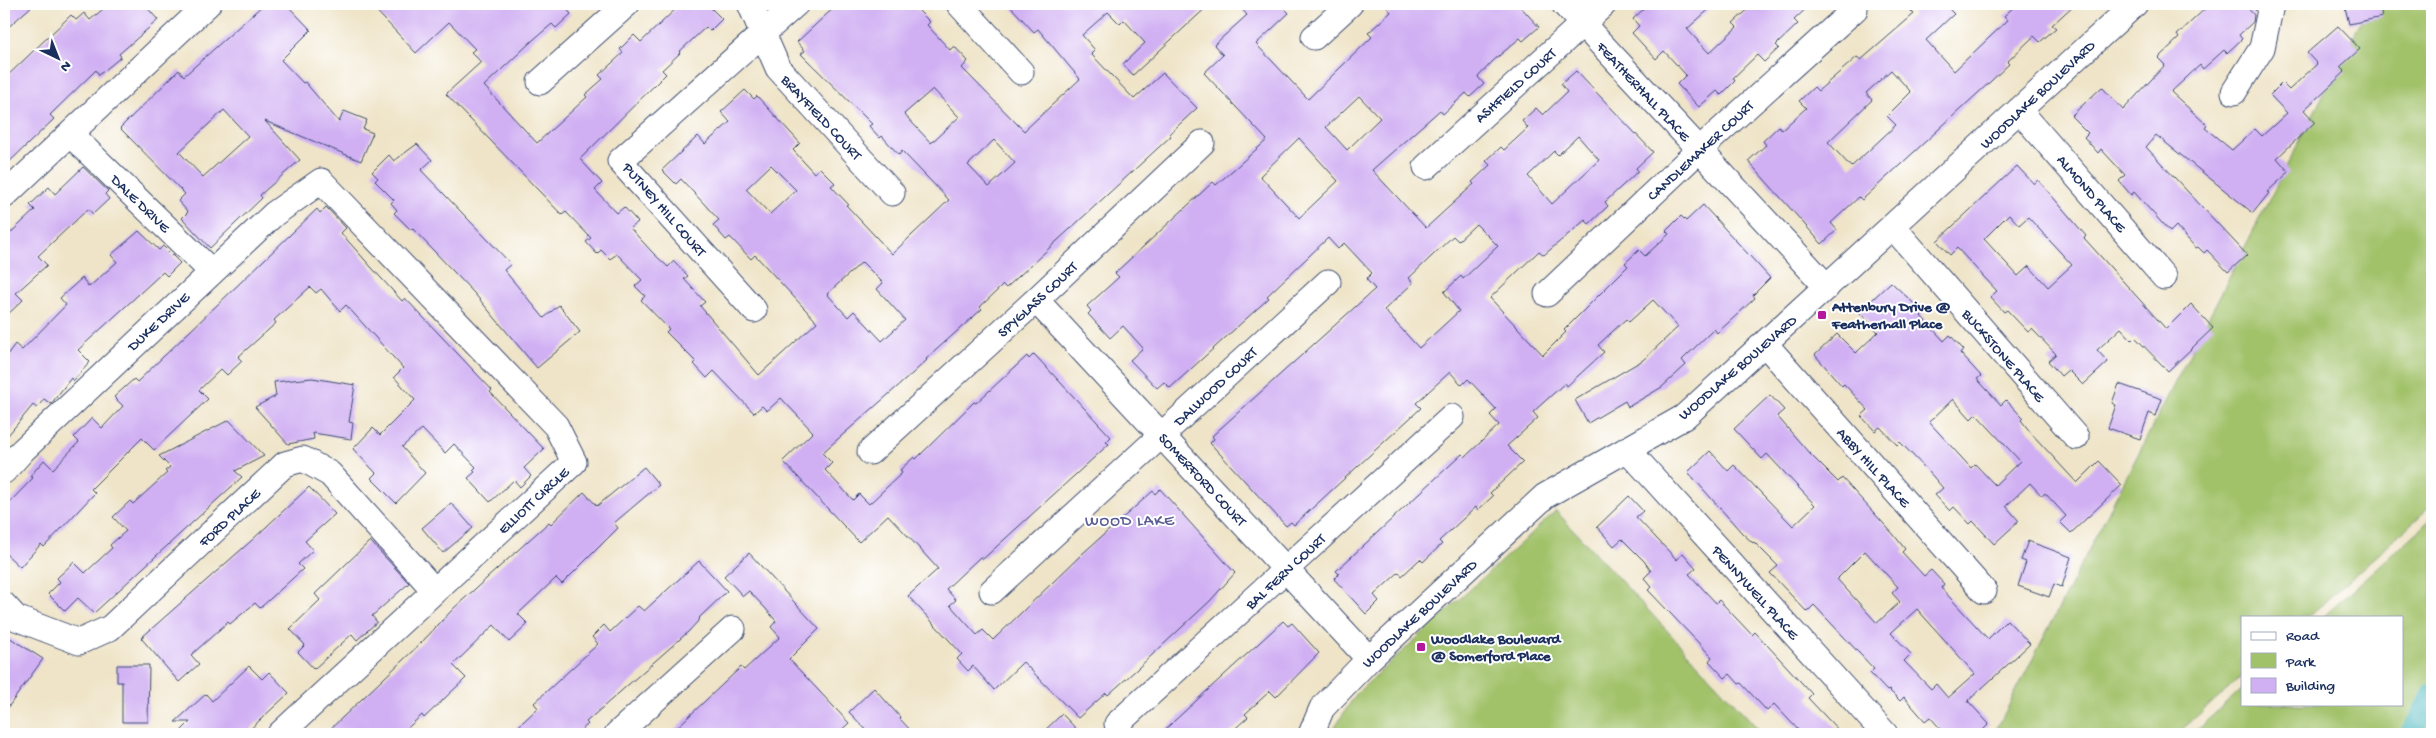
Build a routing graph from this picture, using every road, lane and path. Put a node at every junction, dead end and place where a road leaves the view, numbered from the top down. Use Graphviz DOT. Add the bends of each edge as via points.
graph roads {
  1 [pos="626,4"];
  2 [pos="750,4"];
  3 [pos="796,4"];
  4 [pos="959,4"];
  5 [pos="1350,4"];
  6 [pos="1564,4"];
  7 [pos="1604,4"];
  8 [pos="2135,4"];
  9 [pos="2267,4"];
  10 [pos="192,9"];
  11 [pos="1855,9"];
  12 [pos="1582,24"];
  13 [pos="764,33"];
  14 [pos="1314,37"];
  15 [pos="1021,72"];
  16 [pos="540,82"];
  17 [pos="2234,92"];
  18 [pos="2020,110"];
  19 [pos="70,134"];
  20 [pos="1202,143"];
  21 [pos="1699,150"];
  22 [pos="1426,167"];
  23 [pos="321,181"];
  24 [pos="892,193"];
  25 [pos="4,196"];
  26 [pos="1893,227"];
  27 [pos="211,271"];
  28 [pos="2164,277"];
  29 [pos="1328,282"];
  30 [pos="1827,288"];
  31 [pos="1547,294"];
  32 [pos="1036,300"];
  33 [pos="754,310"];
  34 [pos="1765,344"];
  35 [pos="1452,416"];
  36 [pos="1162,435"];
  37 [pos="2076,437"];
  38 [pos="1627,449"];
  39 [pos="870,452"];
  40 [pos="4,471"];
  41 [pos="1287,570"];
  42 [pos="434,590"];
  43 [pos="992,591"];
  44 [pos="1984,591"];
  45 [pos="4,605"];
  46 [pos="733,629"];
  47 [pos="1369,659"];
  48 [pos="1117,724"];
  49 [pos="280,734"];
  50 [pos="618,734"];
  51 [pos="1311,734"];
  52 [pos="1885,734"];
  1 -- 16 [label="street"];
  2 -- 13 [label="street, BRAYFIELD COURT"];
  3 -- 13 [label="street"];
  4 -- 15 [label="street"];
  5 -- 14 [label="street"];
  6 -- 12 [label="street, FEATHERHALL PLACE"];
  7 -- 12 [label="street, ASHFIELD COURT"];
  8 -- 18 [label="street, WOODLAKE BOULEVARD"];
  9 -- 17 [label="street" via="2270,10 2262,48"];
  10 -- 19 [label="street"];
  11 -- 21 [label="street, CANDLEMAKER COURT"];
  12 -- 21 [label="street, FEATHERHALL PLACE"];
  12 -- 22 [label="street, ASHFIELD COURT"];
  13 -- 24 [label="street, BRAYFIELD COURT" via="778,68"];
  13 -- 33 [label="street, PUTNEY HILL COURT" via="620,161"];
  18 -- 26 [label="street, WOODLAKE BOULEVARD"];
  18 -- 28 [label="street, ALMOND PLACE"];
  19 -- 25 [label="street"];
  19 -- 27 [label="street, DALE DRIVE"];
  20 -- 32 [label="street, SPYGLASS COURT"];
  21 -- 30 [label="street, FEATHERHALL PLACE"];
  21 -- 31 [label="street, CANDLEMAKER COURT"];
  23 -- 27 [label="street, DUKE DRIVE" via="274,214"];
  23 -- 42 [label="street, ELLIOTT CIRCLE" via="556,426 574,462"];
  26 -- 30 [label="street, WOODLAKE BOULEVARD"];
  26 -- 37 [label="street, BUCKSTONE PLACE"];
  27 -- 40 [label="street, DUKE DRIVE"];
  29 -- 36 [label="street, DALWOOD COURT"];
  30 -- 34 [label="street, WOODLAKE BOULEVARD"];
  32 -- 36 [label="street, SOMERFORD COURT"];
  32 -- 39 [label="street, SPYGLASS COURT"];
  34 -- 38 [label="street, WOODLAKE BOULEVARD" via="1684,417"];
  34 -- 44 [label="street, ABBY HILL PLACE"];
  35 -- 41 [label="street, BAL FERN COURT"];
  36 -- 41 [label="street, SOMERFORD COURT"];
  36 -- 43 [label="street, DALWOOD COURT"];
  38 -- 47 [label="street, WOODLAKE BOULEVARD" via="1544,496"];
  38 -- 52 [label="street, PENNYWELL PLACE"];
  41 -- 47 [label="street, SOMERFORD COURT"];
  41 -- 48 [label="street, BAL FERN COURT"];
  42 -- 45 [label="street, FORD PLACE" via="330,474 303,459 285,464 110,628 79,642 16,618"];
  42 -- 49 [label="street, ELLIOTT CIRCLE"];
  46 -- 50 [label="street"];
  47 -- 51 [label="street, WOODLAKE BOULEVARD" via="1322,708"];
}
